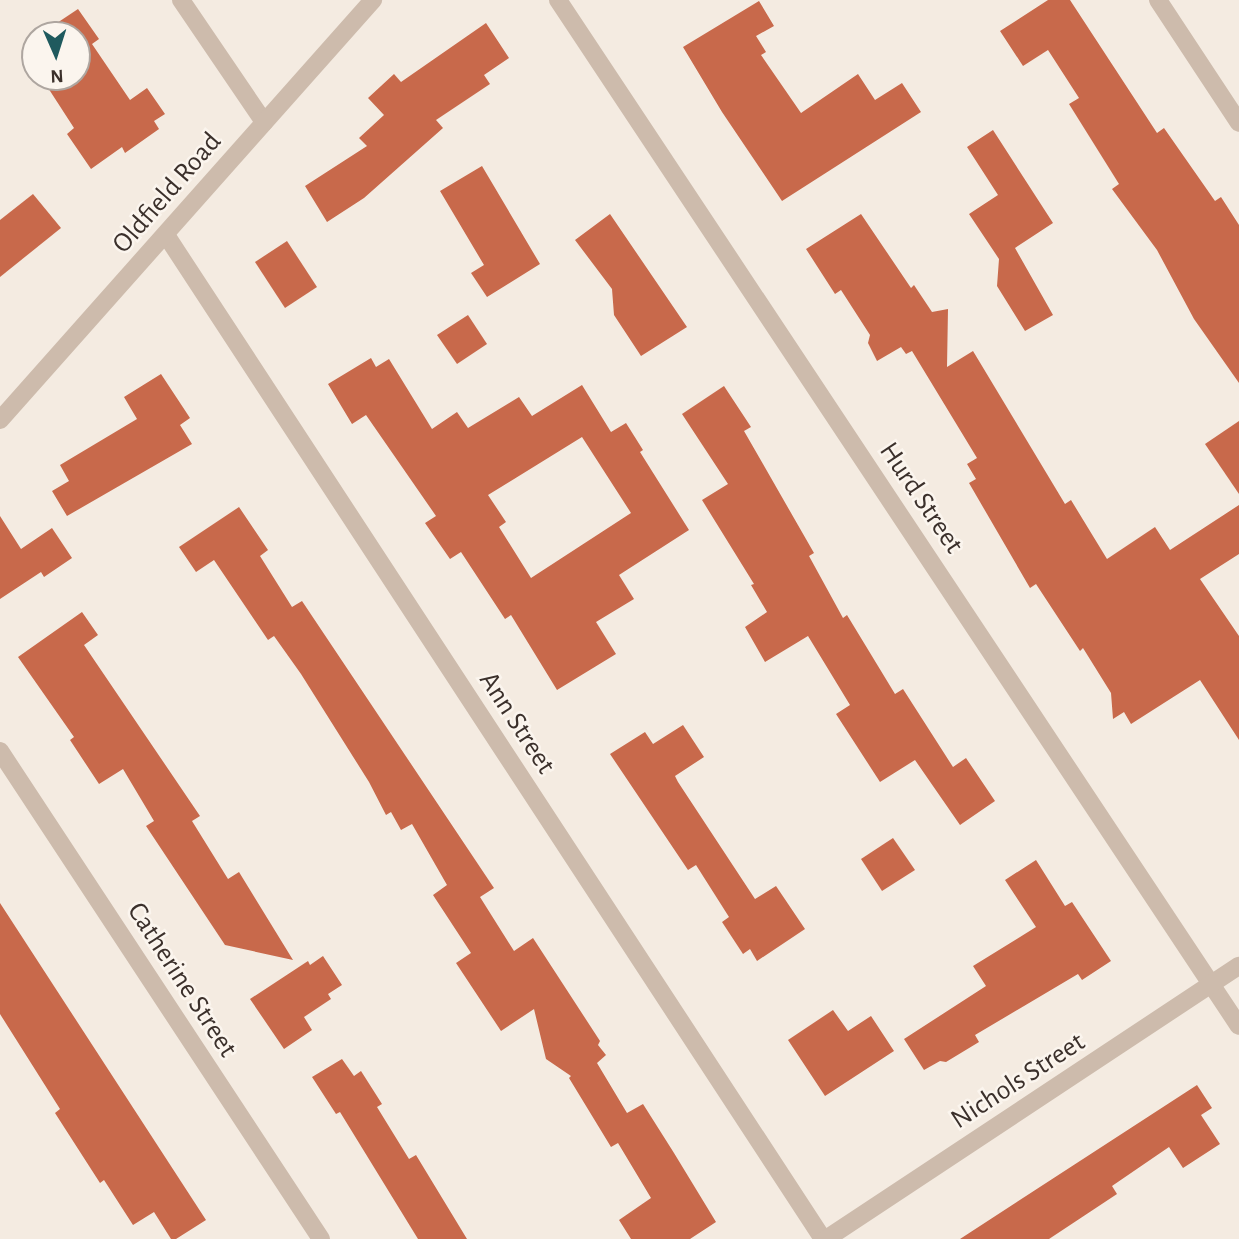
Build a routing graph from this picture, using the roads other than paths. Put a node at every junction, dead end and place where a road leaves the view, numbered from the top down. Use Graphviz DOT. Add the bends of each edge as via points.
graph roads {
  1 [pos="181,0"];
  2 [pos="373,0"];
  3 [pos="558,0"];
  4 [pos="1158,0"];
  5 [pos="264,122"];
  6 [pos="1239,123"];
  7 [pos="166,235"];
  8 [pos="0,420"];
  9 [pos="0,751"];
  10 [pos="1239,966"];
  11 [pos="1212,984"];
  12 [pos="1239,1026"];
  13 [pos="321,1239"];
  14 [pos="825,1239"];
  1 -- 5 [label="street"];
  2 -- 5 [label="street, Oldfield Road"];
  3 -- 11 [label="street, Hurd Street"];
  4 -- 6 [label="street"];
  5 -- 7 [label="street, Oldfield Road"];
  7 -- 8 [label="street, Oldfield Road"];
  7 -- 14 [label="street, Ann Street"];
  9 -- 13 [label="street, Catherine Street"];
  10 -- 11 [label="street, Nichols Street"];
  11 -- 12 [label="street, Hurd Street"];
  11 -- 14 [label="street, Nichols Street"];
}
